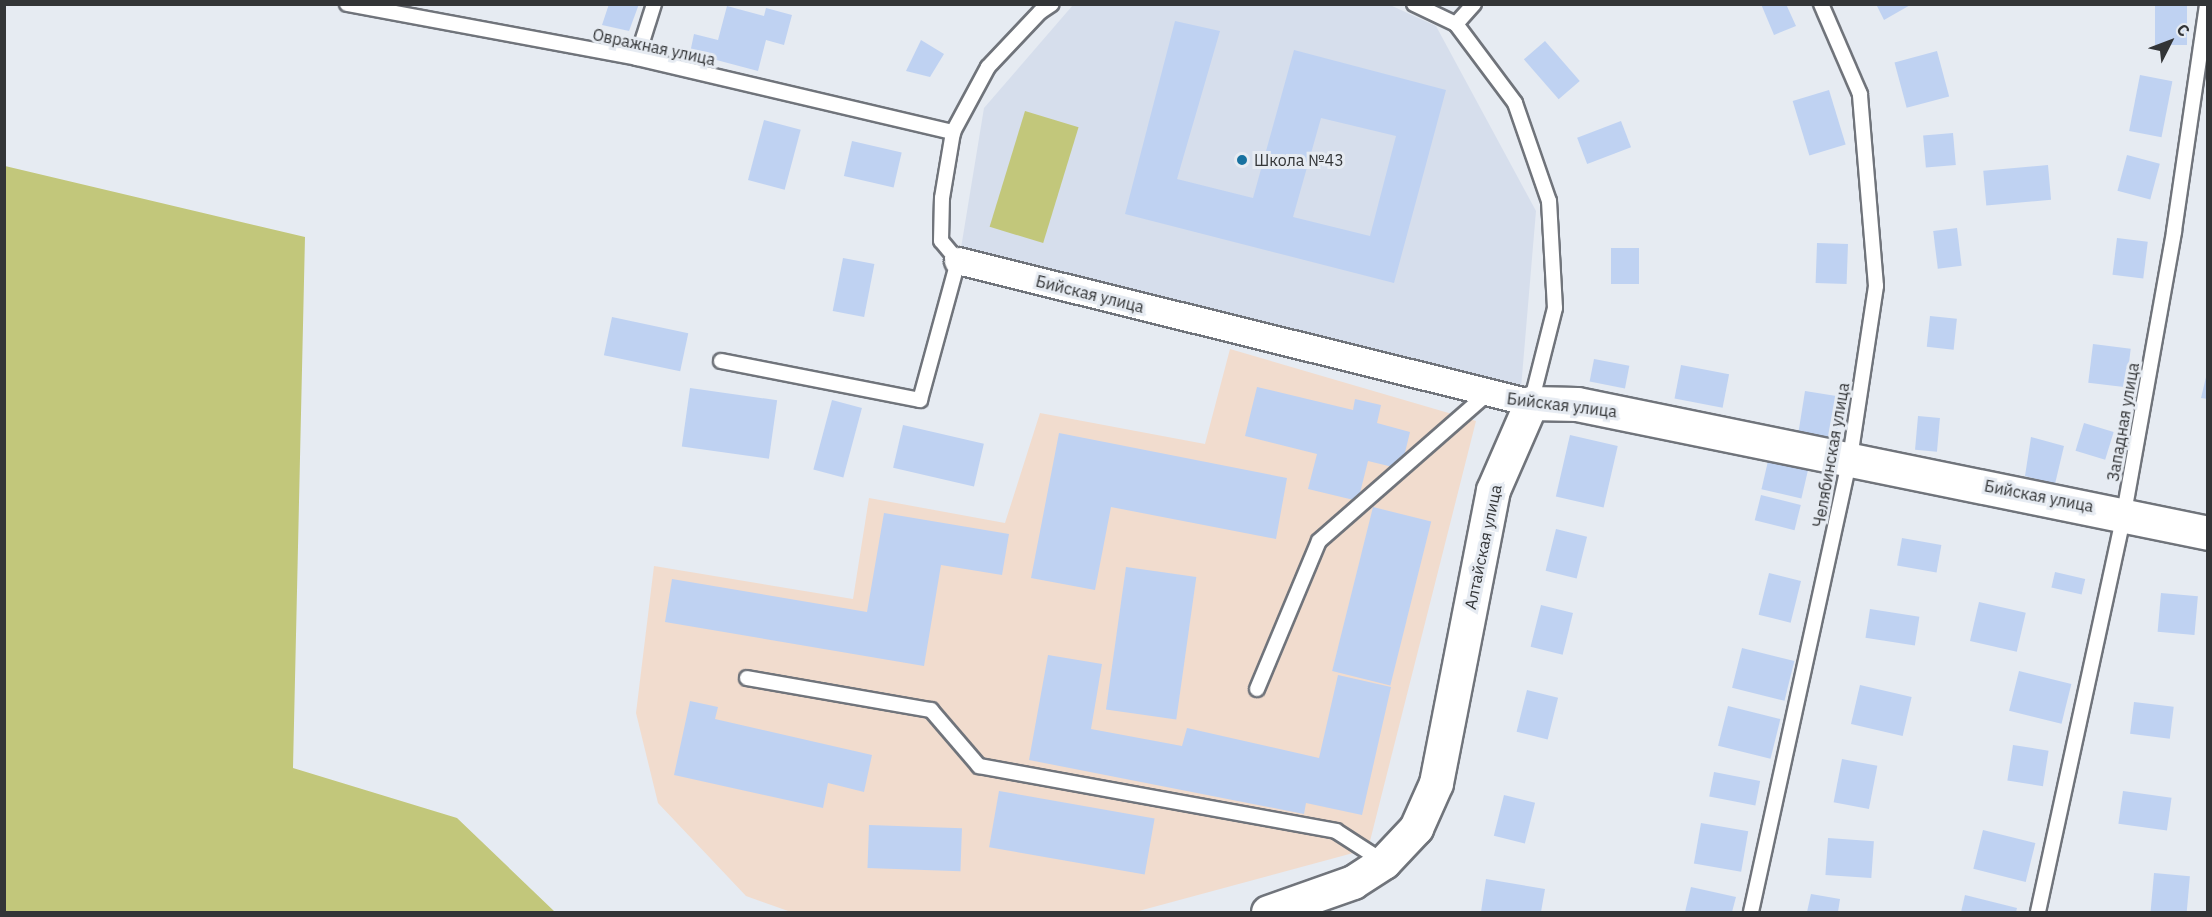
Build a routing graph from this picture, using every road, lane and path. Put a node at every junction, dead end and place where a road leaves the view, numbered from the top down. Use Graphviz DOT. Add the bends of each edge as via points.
graph roads {
  1 [pos="347,4"];
  2 [pos="654,4"];
  3 [pos="1052,4"];
  4 [pos="1414,4"];
  5 [pos="1474,4"];
  6 [pos="1821,4"];
  7 [pos="2207,4"];
  8 [pos="1456,24"];
  9 [pos="636,58"];
  10 [pos="953,132"];
  11 [pos="958,261"];
  12 [pos="722,361"];
  13 [pos="1487,394"];
  14 [pos="1531,403"];
  15 [pos="1850,458"];
  16 [pos="2124,513"];
  17 [pos="2208,533"];
  18 [pos="747,678"];
  19 [pos="1257,689"];
  20 [pos="1384,862"];
  21 [pos="1268,912"];
  22 [pos="1751,912"];
  23 [pos="2038,912"];
  1 -- 9 [label="lane, Овражная улица"];
  2 -- 9 [label="lane"];
  3 -- 10 [label="lane" via="988,67"];
  4 -- 8 [label="lane, Алтайская улица"];
  5 -- 8 [label="lane"];
  6 -- 15 [label="lane, Челябинская улица" via="1860,94 1876,286"];
  7 -- 16 [label="lane, Западная улица" via="2174,231"];
  8 -- 14 [label="lane, Алтайская улица" via="1515,103 1550,201 1555,308"];
  9 -- 10 [label="lane, Овражная улица"];
  10 -- 11 [label="lane" via="942,198 941,241"];
  11 -- 12 [label="lane" via="920,400"];
  11 -- 13 [label="street, Бийская улица"];
  13 -- 14 [label="street, Бийская улица"];
  13 -- 19 [label="lane" via="1319,541"];
  14 -- 15 [label="street, Бийская улица" via="1577,404"];
  14 -- 20 [label="street, Алтайская улица" via="1493,490 1436,783 1416,828"];
  15 -- 16 [label="street, Бийская улица"];
  15 -- 22 [label="lane, Челябинская улица"];
  16 -- 17 [label="street, Бийская улица"];
  16 -- 23 [label="lane, Западная улица"];
  18 -- 20 [label="lane" via="931,710 979,766 1336,831"];
  20 -- 21 [label="street, Алтайская улица" via="1353,882"];
}
